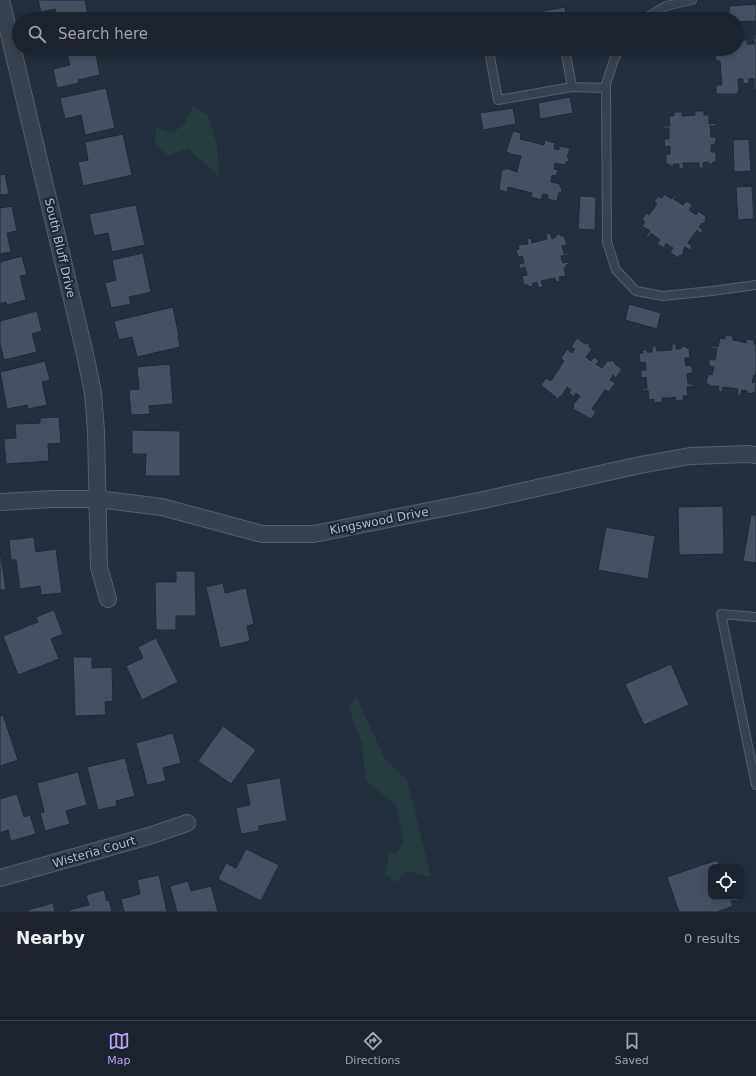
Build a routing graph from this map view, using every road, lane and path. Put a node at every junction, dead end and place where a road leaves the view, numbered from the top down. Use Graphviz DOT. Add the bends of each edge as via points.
graph roads {
  1 [pos="1,0"];
  2 [pos="692,0"];
  3 [pos="656,12"];
  4 [pos="12,46"];
  5 [pos="14,56"];
  6 [pos="490,56"];
  7 [pos="566,56"];
  8 [pos="616,56"];
  9 [pos="572,87"];
  10 [pos="606,88"];
  11 [pos="756,285"];
  12 [pos="756,455"];
  13 [pos="97,499"];
  14 [pos="0,502"];
  15 [pos="108,599"];
  16 [pos="756,617"];
  17 [pos="756,785"];
  18 [pos="187,823"];
  19 [pos="0,878"];
  1 -- 4 [label="street, South Bluff Drive"];
  2 -- 3 [label="lane" via="666,6"];
  5 -- 13 [label="street, South Bluff Drive" via="86,354 96,431"];
  6 -- 9 [label="lane" via="498,100"];
  7 -- 9 [label="lane"];
  8 -- 10 [label="lane"];
  9 -- 10 [label="lane"];
  10 -- 11 [label="lane" via="607,242 616,270 636,291 663,296"];
  12 -- 13 [label="street, Kingswood Drive" via="690,456 647,463 488,499 314,534 262,534 162,507"];
  13 -- 14 [label="street, Kingswood Drive"];
  13 -- 15 [label="street, South Bluff Drive" via="99,566"];
  16 -- 17 [label="lane" via="722,614"];
  18 -- 19 [label="street, Wisteria Court"];
}
